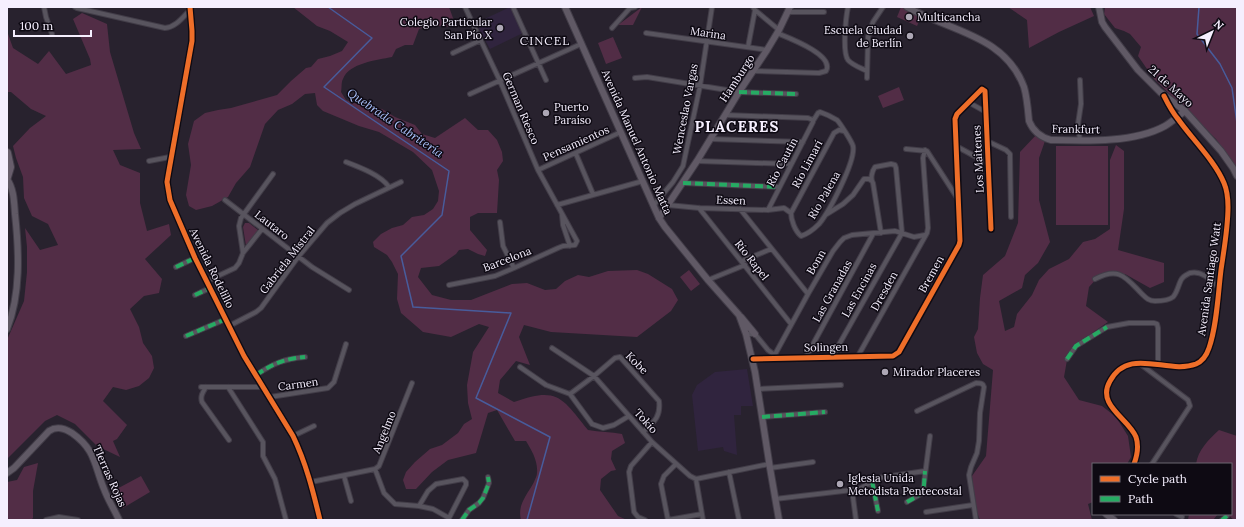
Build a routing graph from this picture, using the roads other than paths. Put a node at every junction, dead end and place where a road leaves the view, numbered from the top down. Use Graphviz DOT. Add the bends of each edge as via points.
graph roads {
  1 [pos="44,7"];
  2 [pos="75,7"];
  3 [pos="465,7"];
  4 [pos="513,7"];
  5 [pos="565,7"];
  6 [pos="636,7"];
  7 [pos="712,7"];
  8 [pos="848,7"];
  9 [pos="883,7"];
  10 [pos="908,7"];
  11 [pos="1099,7"];
  12 [pos="190,8"];
  13 [pos="630,8"];
  14 [pos="754,8"];
  15 [pos="789,8"];
  16 [pos="824,12"];
  17 [pos="612,28"];
  18 [pos="778,31"];
  19 [pos="646,33"];
  20 [pos="52,34"];
  21 [pos="481,40"];
  22 [pos="707,42"];
  23 [pos="581,44"];
  24 [pos="748,47"];
  25 [pos="767,50"];
  26 [pos="453,53"];
  27 [pos="538,63"];
  28 [pos="753,71"];
  29 [pos="867,71"];
  30 [pos="635,78"];
  31 [pos="867,78"];
  32 [pos="546,80"];
  33 [pos="1080,80"];
  34 [pos="500,81"];
  35 [pos="700,86"];
  36 [pos="984,89"];
  37 [pos="739,92"];
  38 [pos="470,94"];
  39 [pos="796,94"];
  40 [pos="1164,96"];
  41 [pos="968,102"];
  42 [pos="1185,111"];
  43 [pos="986,112"];
  44 [pos="726,115"];
  45 [pos="1176,118"];
  46 [pos="813,122"];
  47 [pos="844,131"];
  48 [pos="621,132"];
  49 [pos="711,138"];
  50 [pos="1080,141"];
  51 [pos="802,142"];
  52 [pos="987,142"];
  53 [pos="956,146"];
  54 [pos="906,149"];
  55 [pos="925,150"];
  56 [pos="7,153"];
  57 [pos="576,154"];
  58 [pos="170,157"];
  59 [pos="149,161"];
  60 [pos="697,161"];
  61 [pos="346,162"];
  62 [pos="791,164"];
  63 [pos="989,164"];
  64 [pos="538,170"];
  65 [pos="273,174"];
  66 [pos="1237,176"];
  67 [pos="7,178"];
  68 [pos="872,180"];
  69 [pos="643,181"];
  70 [pos="401,182"];
  71 [pos="683,183"];
  72 [pos="389,187"];
  73 [pos="779,187"];
  74 [pos="593,194"];
  75 [pos="958,199"];
  76 [pos="225,200"];
  77 [pos="557,205"];
  78 [pos="668,205"];
  79 [pos="653,206"];
  80 [pos="699,208"];
  81 [pos="740,209"];
  82 [pos="768,210"];
  83 [pos="791,213"];
  84 [pos="243,214"];
  85 [pos="825,214"];
  86 [pos="562,215"];
  87 [pos="1011,217"];
  88 [pos="660,218"];
  89 [pos="500,222"];
  90 [pos="262,229"];
  91 [pos="991,229"];
  92 [pos="881,233"];
  93 [pos="902,233"];
  94 [pos="873,234"];
  95 [pos="907,235"];
  96 [pos="925,235"];
  97 [pos="921,243"];
  98 [pos="570,246"];
  99 [pos="771,249"];
  100 [pos="243,253"];
  101 [pos="298,257"];
  102 [pos="195,258"];
  103 [pos="744,263"];
  104 [pos="176,267"];
  105 [pos="514,268"];
  106 [pos="1095,278"];
  107 [pos="1209,278"];
  108 [pos="1220,279"];
  109 [pos="708,280"];
  110 [pos="207,281"];
  111 [pos="449,285"];
  112 [pos="210,288"];
  113 [pos="1219,288"];
  114 [pos="349,290"];
  115 [pos="808,294"];
  116 [pos="195,295"];
  117 [pos="739,315"];
  118 [pos="226,319"];
  119 [pos="791,324"];
  120 [pos="229,326"];
  121 [pos="7,330"];
  122 [pos="746,334"];
  123 [pos="755,334"];
  124 [pos="186,336"];
  125 [pos="346,344"];
  126 [pos="552,348"];
  127 [pos="768,350"];
  128 [pos="898,352"];
  129 [pos="305,356"];
  130 [pos="774,356"];
  131 [pos="858,356"];
  132 [pos="832,357"];
  133 [pos="763,358"];
  134 [pos="806,358"];
  135 [pos="753,359"];
  136 [pos="1066,359"];
  137 [pos="1139,363"];
  138 [pos="1158,364"];
  139 [pos="520,367"];
  140 [pos="256,374"];
  141 [pos="594,376"];
  142 [pos="412,383"];
  143 [pos="841,385"];
  144 [pos="228,387"];
  145 [pos="264,387"];
  146 [pos="758,389"];
  147 [pos="570,394"];
  148 [pos="270,397"];
  149 [pos="917,411"];
  150 [pos="825,412"];
  151 [pos="629,416"];
  152 [pos="762,417"];
  153 [pos="314,426"];
  154 [pos="643,432"];
  155 [pos="293,436"];
  156 [pos="930,436"];
  157 [pos="229,440"];
  158 [pos="652,442"];
  159 [pos="813,462"];
  160 [pos="1134,463"];
  161 [pos="1153,463"];
  162 [pos="676,464"];
  163 [pos="769,466"];
  164 [pos="375,469"];
  165 [pos="925,471"];
  166 [pos="729,472"];
  167 [pos="7,473"];
  168 [pos="344,476"];
  169 [pos="488,477"];
  170 [pos="696,479"];
  171 [pos="872,481"];
  172 [pos="311,482"];
  173 [pos="852,490"];
  174 [pos="775,500"];
  175 [pos="352,501"];
  176 [pos="907,502"];
  177 [pos="973,505"];
  178 [pos="420,506"];
  179 [pos="878,511"];
  180 [pos="926,512"];
  181 [pos="702,514"];
  182 [pos="1178,515"];
  183 [pos="1227,516"];
  184 [pos="1182,517"];
  185 [pos="449,519"];
  186 [pos="46,520"];
  187 [pos="78,520"];
  188 [pos="119,520"];
  189 [pos="286,520"];
  190 [pos="320,520"];
  191 [pos="462,520"];
  192 [pos="645,520"];
  193 [pos="668,520"];
  194 [pos="703,520"];
  195 [pos="738,520"];
  196 [pos="778,520"];
  197 [pos="856,520"];
  198 [pos="976,520"];
  199 [pos="1222,520"];
  1 -- 20 [label="street"];
  2 -- 12 [label="street" via="165,28 176,24"];
  3 -- 21 [label="street, German Riesco"];
  4 -- 27 [label="street"];
  5 -- 23 [label="street, Avenida Manuel Antonio Matta"];
  6 -- 13 [label="street"];
  7 -- 22 [label="street, Wenceslao Vargas"];
  8 -- 29 [label="street" via="844,47 846,55 848,60"];
  9 -- 29 [label="street" via="873,22 868,37"];
  10 -- 50 [label="street, Frankfurt" via="981,40 1003,55 1012,65 1024,88 1029,121 1041,137"];
  11 -- 40 [label="street, 21 de Mayo" via="1105,27 1138,70"];
  12 -- 58 [label="street, Avenida Rodelillo" via="192,41"];
  13 -- 17 [label="street"];
  14 -- 18 [label="street"];
  14 -- 24 [label="street"];
  15 -- 16 [label="street"];
  15 -- 18 [label="street, Hamburgo"];
  18 -- 25 [label="street, Hamburgo"];
  18 -- 28 [label="street" via="823,58 828,67 826,71"];
  19 -- 22 [label="street, Marina"];
  21 -- 26 [label="street"];
  21 -- 34 [label="street, German Riesco"];
  22 -- 24 [label="street, Marina"];
  22 -- 35 [label="street, Wenceslao Vargas"];
  23 -- 27 [label="street"];
  23 -- 48 [label="street, Avenida Manuel Antonio Matta"];
  24 -- 25 [label="street, Marina"];
  25 -- 28 [label="street, Hamburgo"];
  27 -- 32 [label="street"];
  27 -- 34 [label="street"];
  28 -- 37 [label="street, Hamburgo"];
  29 -- 31 [label="street"];
  30 -- 35 [label="street" via="647,77"];
  33 -- 50 [label="street"];
  34 -- 38 [label="street"];
  34 -- 64 [label="street, German Riesco"];
  35 -- 37 [label="street"];
  35 -- 79 [label="street, Wenceslao Vargas" via="683,166"];
  36 -- 41 [label="street, Bremen"];
  36 -- 43 [label="street, Los Maitenes"];
  37 -- 39 [label="street"];
  37 -- 44 [label="street, Hamburgo"];
  40 -- 42 [label="street, 21 de Mayo"];
  40 -- 45 [label="street, Avenida Santiago Watt"];
  41 -- 43 [label="street"];
  41 -- 53 [label="street, Bremen" via="955,119"];
  42 -- 45 [label="street, Frankfurt"];
  42 -- 66 [label="street, 21 de Mayo" via="1221,152"];
  43 -- 52 [label="street, Los Maitenes"];
  44 -- 46 [label="street" via="808,118"];
  44 -- 49 [label="street, Hamburgo"];
  45 -- 50 [label="street, Frankfurt" via="1159,129 1140,135"];
  45 -- 108 [label="street, Avenida Santiago Watt" via="1213,165 1226,190 1227,232"];
  46 -- 47 [label="street, Río Palena" via="820,112 836,120"];
  46 -- 51 [label="street, Río Cautin"];
  47 -- 83 [label="street, Río Limarí" via="834,133"];
  47 -- 85 [label="street, Río Palena" via="851,141 854,153"];
  48 -- 57 [label="street, Pensamientos"];
  48 -- 69 [label="street, Avenida Manuel Antonio Matta"];
  49 -- 51 [label="street"];
  49 -- 60 [label="street, Hamburgo"];
  51 -- 62 [label="street, Río Cautin"];
  52 -- 63 [label="street, Los Maitenes"];
  52 -- 87 [label="street" via="1010,154"];
  53 -- 63 [label="street"];
  53 -- 75 [label="street, Bremen"];
  54 -- 55 [label="street"];
  55 -- 75 [label="street"];
  55 -- 96 [label="street" via="923,158 928,228"];
  56 -- 67 [label="highway" via="10,167"];
  57 -- 64 [label="street, Pensamientos"];
  57 -- 74 [label="street"];
  58 -- 59 [label="street"];
  58 -- 102 [label="street, Avenida Rodelillo" via="167,182 170,200"];
  60 -- 62 [label="street"];
  60 -- 71 [label="street, Hamburgo"];
  61 -- 72 [label="street" via="385,181"];
  62 -- 73 [label="street, Río Cautin"];
  63 -- 91 [label="street, Los Maitenes"];
  64 -- 77 [label="street, German Riesco"];
  65 -- 84 [label="street"];
  67 -- 121 [label="street" via="12,188 18,238 14,308"];
  68 -- 85 [label="street" via="864,179 848,200"];
  68 -- 92 [label="street"];
  68 -- 93 [label="street" via="875,167 895,165"];
  69 -- 74 [label="street"];
  69 -- 79 [label="street, Avenida Manuel Antonio Matta"];
  70 -- 72 [label="street, Gabriela Mistral"];
  71 -- 73 [label="street"];
  71 -- 78 [label="street, Hamburgo"];
  72 -- 101 [label="street, Gabriela Mistral" via="354,204 332,219"];
  73 -- 82 [label="street, Río Cautin"];
  74 -- 77 [label="street"];
  75 -- 128 [label="street, Bremen" via="959,245"];
  76 -- 84 [label="street, Lautaro"];
  77 -- 86 [label="street, German Riesco"];
  78 -- 80 [label="street, Essen"];
  78 -- 88 [label="street, Hamburgo"];
  79 -- 88 [label="street, Avenida Manuel Antonio Matta"];
  80 -- 81 [label="street, Essen"];
  80 -- 103 [label="street, Río Rapel"];
  81 -- 82 [label="street, Essen"];
  81 -- 99 [label="street"];
  82 -- 83 [label="street, Essen" via="784,208"];
  83 -- 85 [label="street, Río Palena" via="797,233 801,236 813,230"];
  84 -- 90 [label="street, Lautaro"];
  84 -- 100 [label="street" via="239,226"];
  86 -- 98 [label="street, German Riesco"];
  86 -- 98 [label="street, German Riesco" via="576,241 575,245"];
  88 -- 109 [label="street, Avenida Manuel Antonio Matta"];
  89 -- 105 [label="street" via="503,246"];
  90 -- 100 [label="street"];
  90 -- 101 [label="street, Lautaro"];
  92 -- 93 [label="street, Bonn"];
  92 -- 94 [label="street, Bonn"];
  93 -- 95 [label="street, Bonn"];
  93 -- 132 [label="street, Las Encinas"];
  94 -- 115 [label="street, Bonn" via="844,238 833,251"];
  94 -- 134 [label="street, Las Granadas"];
  95 -- 96 [label="street, Bonn"];
  95 -- 97 [label="street, Bonn"];
  96 -- 97 [label="street, Dresden"];
  97 -- 131 [label="street, Dresden"];
  98 -- 105 [label="street, Barcelona" via="558,248"];
  99 -- 103 [label="street"];
  99 -- 115 [label="street"];
  100 -- 110 [label="street" via="235,268"];
  101 -- 114 [label="street, Lautaro"];
  101 -- 120 [label="street, Gabriela Mistral" via="256,312"];
  102 -- 104 [label="street"];
  102 -- 110 [label="street, Avenida Rodelillo"];
  103 -- 109 [label="street"];
  103 -- 119 [label="street, Río Rapel"];
  105 -- 111 [label="street, Barcelona" via="495,276"];
  106 -- 107 [label="street" via="1105,273 1125,276 1148,299 1157,301 1172,297 1186,275 1193,272"];
  107 -- 108 [label="street"];
  107 -- 113 [label="street"];
  108 -- 113 [label="street, Avenida Santiago Watt"];
  109 -- 117 [label="street, Avenida Manuel Antonio Matta"];
  110 -- 112 [label="street, Avenida Rodelillo"];
  112 -- 116 [label="street"];
  112 -- 118 [label="street, Avenida Rodelillo"];
  113 -- 138 [label="street, Avenida Santiago Watt" via="1212,334 1205,356 1199,363 1187,366"];
  115 -- 119 [label="street, Bonn"];
  117 -- 122 [label="street, Avenida Manuel Antonio Matta"];
  117 -- 123 [label="street"];
  118 -- 120 [label="street, Avenida Rodelillo"];
  118 -- 124 [label="street"];
  119 -- 130 [label="street, Bonn"];
  120 -- 140 [label="street, Avenida Rodelillo"];
  122 -- 123 [label="street"];
  122 -- 135 [label="street, Avenida Manuel Antonio Matta"];
  123 -- 127 [label="street"];
  125 -- 148 [label="street, Carmen" via="334,382 328,388"];
  126 -- 141 [label="street, Tokio"];
  127 -- 130 [label="street"];
  127 -- 133 [label="street"];
  128 -- 131 [label="street, Solingen" via="893,356"];
  129 -- 140 [label="street" via="287,359"];
  130 -- 133 [label="street"];
  130 -- 134 [label="street, Solingen"];
  131 -- 132 [label="street, Solingen"];
  132 -- 134 [label="street, Solingen"];
  133 -- 135 [label="street"];
  135 -- 146 [label="street, Avenida Manuel Antonio Matta"];
  136 -- 138 [label="street" via="1076,346 1107,327 1130,323 1157,324"];
  137 -- 138 [label="street, Avenida Santiago Watt"];
  137 -- 160 [label="street, Avenida Santiago Watt" via="1120,368 1109,383 1107,392 1112,408 1135,437 1137,450"];
  137 -- 161 [label="street" via="1188,400 1190,406"];
  139 -- 147 [label="street" via="546,385"];
  140 -- 145 [label="street, Avenida Rodelillo"];
  141 -- 147 [label="street, Kobe"];
  141 -- 151 [label="street, Tokio"];
  141 -- 154 [label="street, Kobe" via="619,356 658,398 660,403 657,417"];
  142 -- 164 [label="street, Angelmo" via="381,462"];
  143 -- 146 [label="street"];
  144 -- 145 [label="street"];
  144 -- 157 [label="street" via="203,387 201,398"];
  144 -- 189 [label="street" via="263,442 263,456 275,479"];
  145 -- 148 [label="street, Avenida Rodelillo"];
  146 -- 152 [label="street, Avenida Manuel Antonio Matta"];
  147 -- 151 [label="street" via="592,424 603,428"];
  148 -- 155 [label="street, Avenida Rodelillo"];
  149 -- 177 [label="street" via="976,383 983,384 979,441 969,475"];
  150 -- 152 [label="street"];
  151 -- 154 [label="street, Tokio"];
  152 -- 163 [label="street, Avenida Manuel Antonio Matta"];
  153 -- 155 [label="street"];
  154 -- 158 [label="street, Tokio"];
  155 -- 172 [label="street, Avenida Rodelillo"];
  156 -- 165 [label="street"];
  158 -- 162 [label="street, Tokio"];
  158 -- 192 [label="street" via="631,466 629,472 634,512"];
  159 -- 163 [label="street"];
  162 -- 170 [label="street, Tokio"];
  162 -- 193 [label="street" via="664,476 661,484"];
  163 -- 166 [label="street"];
  163 -- 174 [label="street, Avenida Manuel Antonio Matta"];
  164 -- 168 [label="street, Angelmo"];
  164 -- 178 [label="street" via="384,493 392,502 398,505"];
  165 -- 171 [label="street"];
  165 -- 176 [label="street" via="923,491"];
  166 -- 170 [label="street"];
  166 -- 195 [label="street"];
  167 -- 188 [label="street, TIerras Rojas" via="49,431 57,428 67,430 92,453 103,487"];
  168 -- 172 [label="street, Angelmo"];
  168 -- 175 [label="street"];
  169 -- 191 [label="street" via="489,483 480,503 469,510"];
  170 -- 181 [label="street"];
  171 -- 173 [label="street"];
  171 -- 179 [label="street"];
  172 -- 190 [label="street, Avenida Rodelillo"];
  173 -- 174 [label="street"];
  173 -- 197 [label="street"];
  174 -- 196 [label="street, Avenida Manuel Antonio Matta"];
  177 -- 180 [label="street"];
  177 -- 198 [label="street"];
  178 -- 185 [label="street" via="433,509"];
  178 -- 185 [label="street" via="428,491 436,484 460,479 465,481 466,484"];
  181 -- 193 [label="street"];
  181 -- 194 [label="street"];
  182 -- 184 [label="street"];
  183 -- 199 [label="street"];
  186 -- 187 [label="street" via="59,517"];
}
